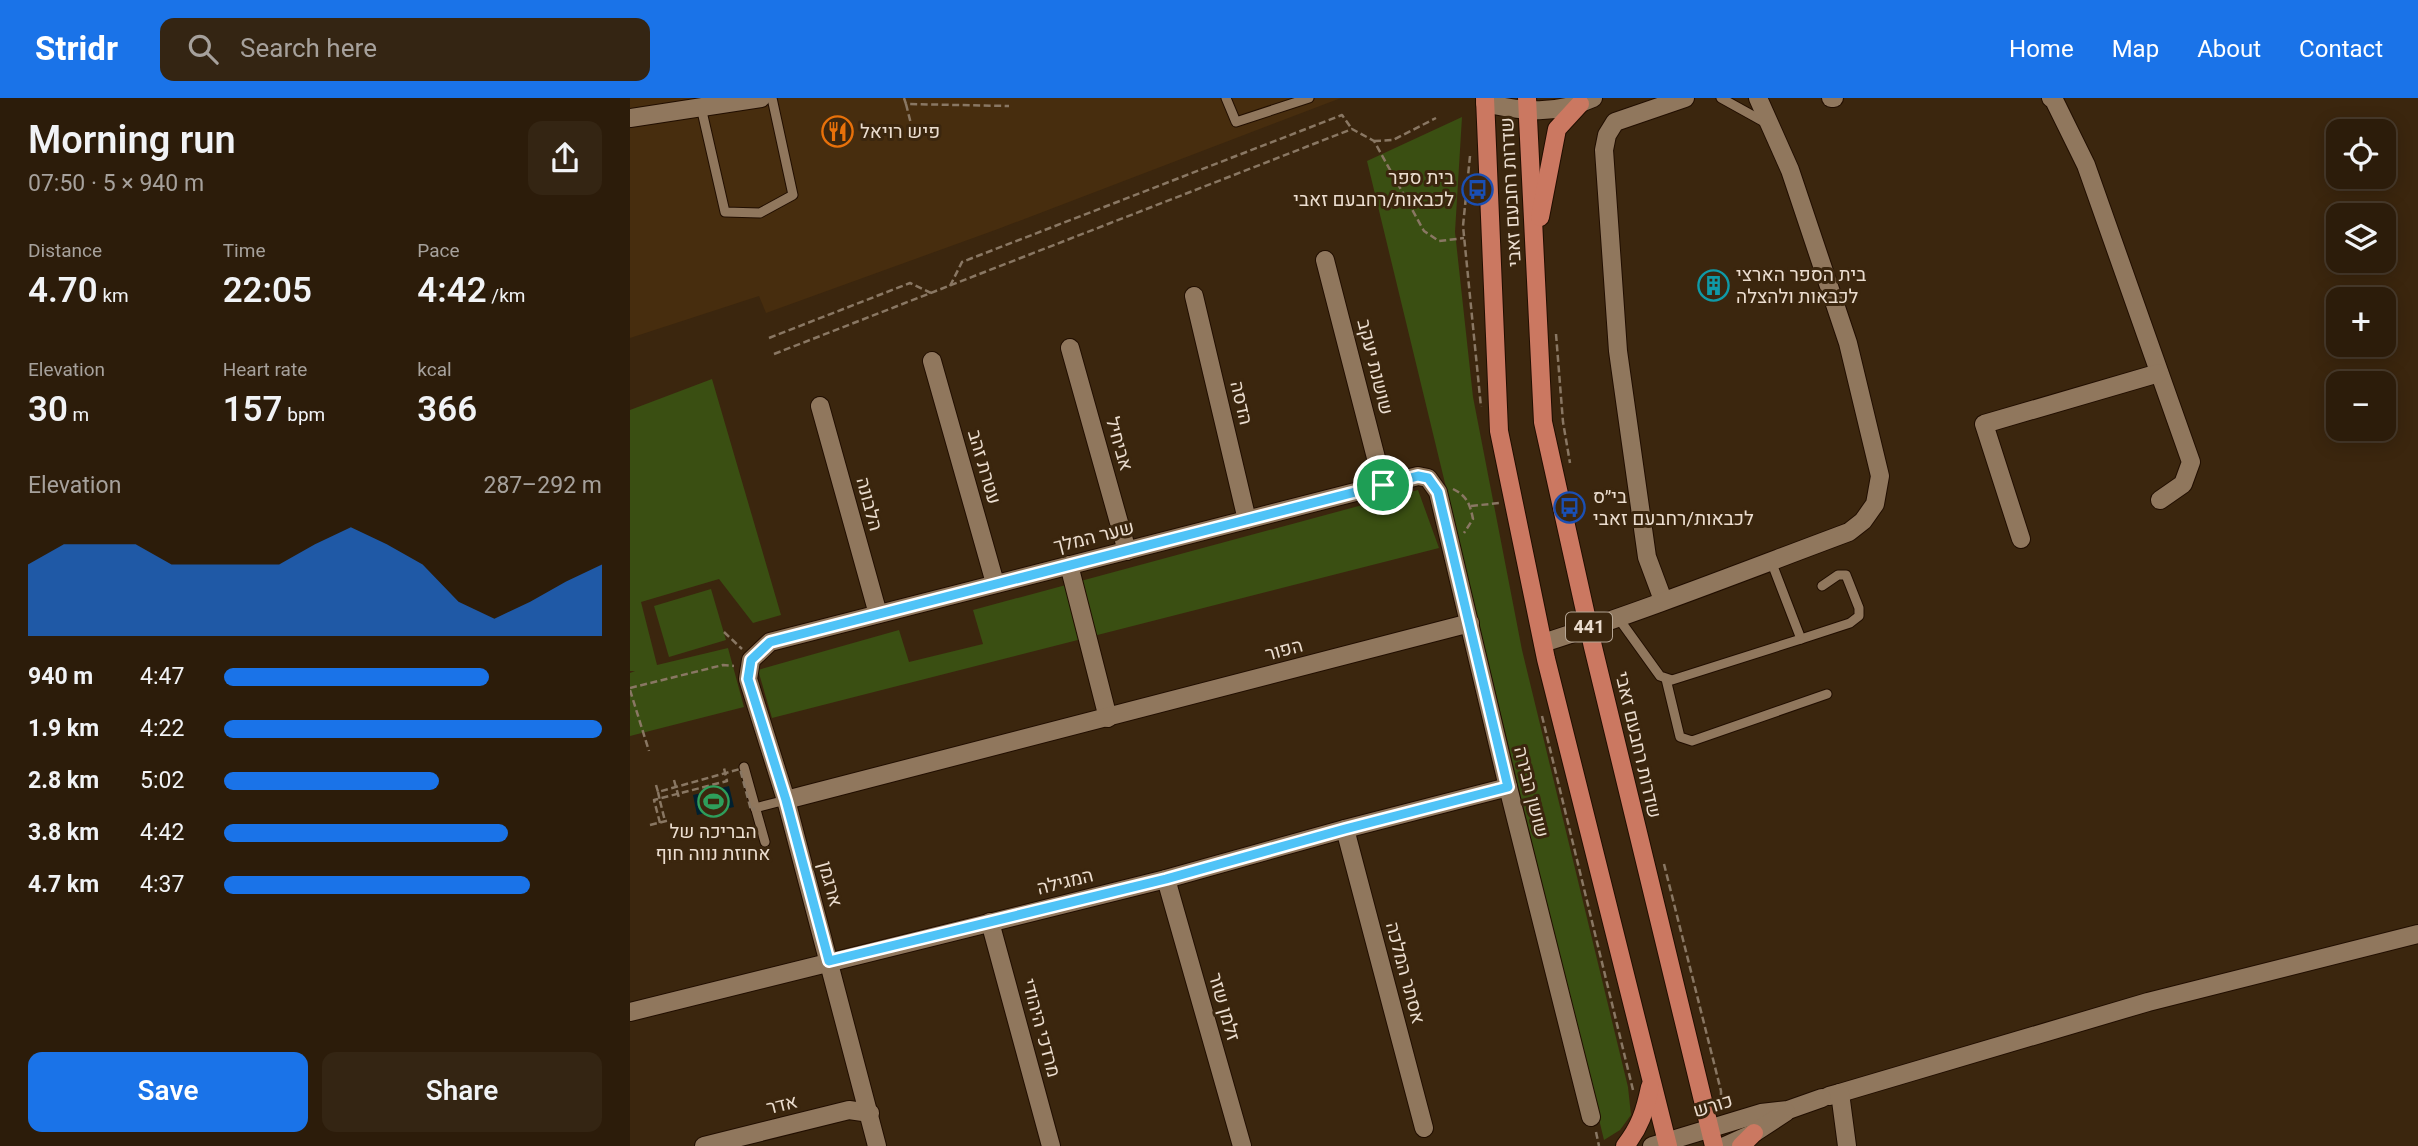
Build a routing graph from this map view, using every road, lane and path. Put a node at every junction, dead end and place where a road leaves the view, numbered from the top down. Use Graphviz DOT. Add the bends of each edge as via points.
graph roads {
  1 [pos="761,98"];
  2 [pos="772,98"];
  3 [pos="904,98"];
  4 [pos="1226,98"];
  5 [pos="1309,98"];
  6 [pos="1685,98"];
  7 [pos="1721,98"];
  8 [pos="1758,98"];
  9 [pos="2051,98"];
  10 [pos="1488,100"];
  11 [pos="1586,101"];
  12 [pos="906,104"];
  13 [pos="1527,105"];
  14 [pos="1009,106"];
  15 [pos="701,107"];
  16 [pos="630,118"];
  17 [pos="1436,118"];
  18 [pos="911,124"];
  19 [pos="1770,125"];
  20 [pos="1352,129"];
  21 [pos="1374,141"];
  22 [pos="1465,239"];
  23 [pos="1534,248"];
  24 [pos="1325,260"];
  25 [pos="950,286"];
  26 [pos="931,293"];
  27 [pos="1194,296"];
  28 [pos="769,338"];
  29 [pos="1070,348"];
  30 [pos="774,354"];
  31 [pos="932,361"];
  32 [pos="2159,373"];
  33 [pos="820,406"];
  34 [pos="1428,478"];
  35 [pos="1383,485"];
  36 [pos="2160,500"];
  37 [pos="1499,503"];
  38 [pos="1471,506"];
  39 [pos="1247,520"];
  40 [pos="2021,539"];
  41 [pos="1127,551"];
  42 [pos="1771,561"];
  43 [pos="1069,565"];
  44 [pos="995,583"];
  45 [pos="1822,586"];
  46 [pos="1663,600"];
  47 [pos="878,614"];
  48 [pos="1619,619"];
  49 [pos="1470,624"];
  50 [pos="1589,628"];
  51 [pos="724,632"];
  52 [pos="1801,639"];
  53 [pos="1543,643"];
  54 [pos="751,660"];
  55 [pos="748,679"];
  56 [pos="1665,679"];
  57 [pos="630,689"];
  58 [pos="1826,694"];
  59 [pos="1108,718"];
  60 [pos="649,751"];
  61 [pos="724,768"];
  62 [pos="744,768"];
  63 [pos="674,780"];
  64 [pos="656,785"];
  65 [pos="1508,787"];
  66 [pos="658,792"];
  67 [pos="678,796"];
  68 [pos="786,800"];
  69 [pos="755,808"];
  70 [pos="670,820"];
  71 [pos="662,822"];
  72 [pos="650,825"];
  73 [pos="1345,829"];
  74 [pos="765,842"];
  75 [pos="1166,879"];
  76 [pos="990,922"];
  77 [pos="2418,934"];
  78 [pos="829,961"];
  79 [pos="630,1012"];
  80 [pos="1651,1080"];
  81 [pos="1840,1093"];
  82 [pos="1788,1110"];
  83 [pos="870,1113"];
  84 [pos="1591,1117"];
  85 [pos="1424,1128"];
  86 [pos="1711,1138"];
  87 [pos="1748,1140"];
  88 [pos="1662,1145"];
  89 [pos="704,1146"];
  90 [pos="877,1146"];
  91 [pos="1051,1146"];
  92 [pos="1242,1146"];
  93 [pos="1625,1146"];
  94 [pos="1725,1146"];
  95 [pos="1847,1146"];
  1 -- 15 [label="street"];
  2 -- 15 [label="lane" via="793,195 760,213 725,212"];
  3 -- 12 [label="path"];
  4 -- 5 [label="lane" via="1236,122"];
  6 -- 46 [label="street" via="1615,122 1604,150 1618,351 1647,556"];
  7 -- 19 [label="lane"];
  8 -- 19 [label="street"];
  9 -- 32 [label="street" via="2086,165"];
  10 -- 13 [label="street"];
  10 -- 53 [label="main road, שדרות רחבעם זאבי / 441" via="1499,431"];
  11 -- 13 [label="street"];
  11 -- 23 [label="main road" via="1557,129"];
  12 -- 14 [label="path"];
  12 -- 18 [label="path"];
  13 -- 23 [label="main road, שדרות רחבעם זאבי / 441"];
  15 -- 16 [label="street"];
  17 -- 21 [label="path" via="1394,140"];
  19 -- 42 [label="street" via="1790,170 1848,343 1880,476 1875,504 1863,521 1849,531"];
  20 -- 21 [label="path"];
  20 -- 25 [label="path"];
  20 -- 25 [label="path" via="1342,114 1000,247 962,262"];
  21 -- 22 [label="path" via="1424,231 1440,241"];
  23 -- 50 [label="main road, שדרות רחבעם זאבי / 441" via="1543,422"];
  24 -- 35 [label="street, שושנת יעקב"];
  25 -- 26 [label="path"];
  26 -- 28 [label="path" via="910,283"];
  26 -- 30 [label="path"];
  27 -- 39 [label="street, הדסה"];
  29 -- 41 [label="street, אביחיל"];
  31 -- 44 [label="street, עטרת זהב"];
  32 -- 36 [label="street" via="2190,462 2183,484"];
  32 -- 40 [label="street" via="1984,424"];
  33 -- 47 [label="street, הלבונה"];
  34 -- 35 [label="street, שער המלך" via="1418,476"];
  34 -- 49 [label="street, שושן הבירה" via="1438,492"];
  35 -- 39 [label="street, שער המלך"];
  37 -- 38 [label="path"];
  39 -- 41 [label="street, שער המלך"];
  41 -- 43 [label="street, שער המלך"];
  42 -- 46 [label="street"];
  42 -- 52 [label="lane"];
  43 -- 44 [label="street, שער המלך"];
  43 -- 59 [label="street"];
  44 -- 47 [label="street, שער המלך"];
  45 -- 52 [label="lane" via="1846,575 1859,616"];
  46 -- 48 [label="street"];
  47 -- 54 [label="street, שער המלך" via="770,642"];
  48 -- 50 [label="street"];
  48 -- 56 [label="lane"];
  49 -- 59 [label="street, הפור"];
  49 -- 65 [label="street, שושן הבירה"];
  50 -- 53 [label="street"];
  50 -- 86 [label="main road, שדרות רחבעם זאבי / 441"];
  51 -- 54 [label="path"];
  52 -- 56 [label="lane"];
  53 -- 80 [label="main road, שדרות רחבעם זאבי / 441"];
  54 -- 55 [label="street, ארגמן"];
  55 -- 57 [label="path" via="740,667 723,666"];
  55 -- 68 [label="street, ארגמן"];
  56 -- 58 [label="lane" via="1679,737 1692,741"];
  57 -- 60 [label="path"];
  59 -- 68 [label="street, הפור"];
  61 -- 67 [label="path" via="727,781"];
  62 -- 69 [label="lane"];
  63 -- 67 [label="path"];
  64 -- 66 [label="path, bridge"];
  65 -- 73 [label="street, המגילה"];
  65 -- 84 [label="street, שושן הבירה"];
  66 -- 69 [label="path, bridge" via="740,769 751,810"];
  66 -- 71 [label="path, bridge"];
  67 -- 71 [label="path" via="654,800"];
  68 -- 69 [label="lane"];
  68 -- 78 [label="street, ארגמן"];
  69 -- 74 [label="lane"];
  70 -- 71 [label="path"];
  71 -- 72 [label="path"];
  73 -- 75 [label="street, המגילה"];
  73 -- 85 [label="street, אסתר המלכה"];
  75 -- 76 [label="street, המגילה"];
  75 -- 92 [label="street, זלמן שזר"];
  76 -- 78 [label="street, המגילה"];
  76 -- 91 [label="street, מרדכי היהודי"];
  77 -- 81 [label="street, כורש" via="2148,1002"];
  78 -- 79 [label="street, המגילה"];
  78 -- 83 [label="street, ארגמן"];
  80 -- 88 [label="main road, שדרות רחבעם זאבי / 441"];
  80 -- 93 [label="main road" via="1644,1114"];
  81 -- 82 [label="street, כורש"];
  81 -- 95 [label="street"];
  82 -- 86 [label="street, כורש" via="1761,1113"];
  82 -- 87 [label="street, כורש"];
  83 -- 89 [label="street, אדר" via="849,1110"];
  83 -- 90 [label="street, ארגמן"];
  86 -- 88 [label="street, כורש"];
  87 -- 94 [label="street, כורש"];
}
